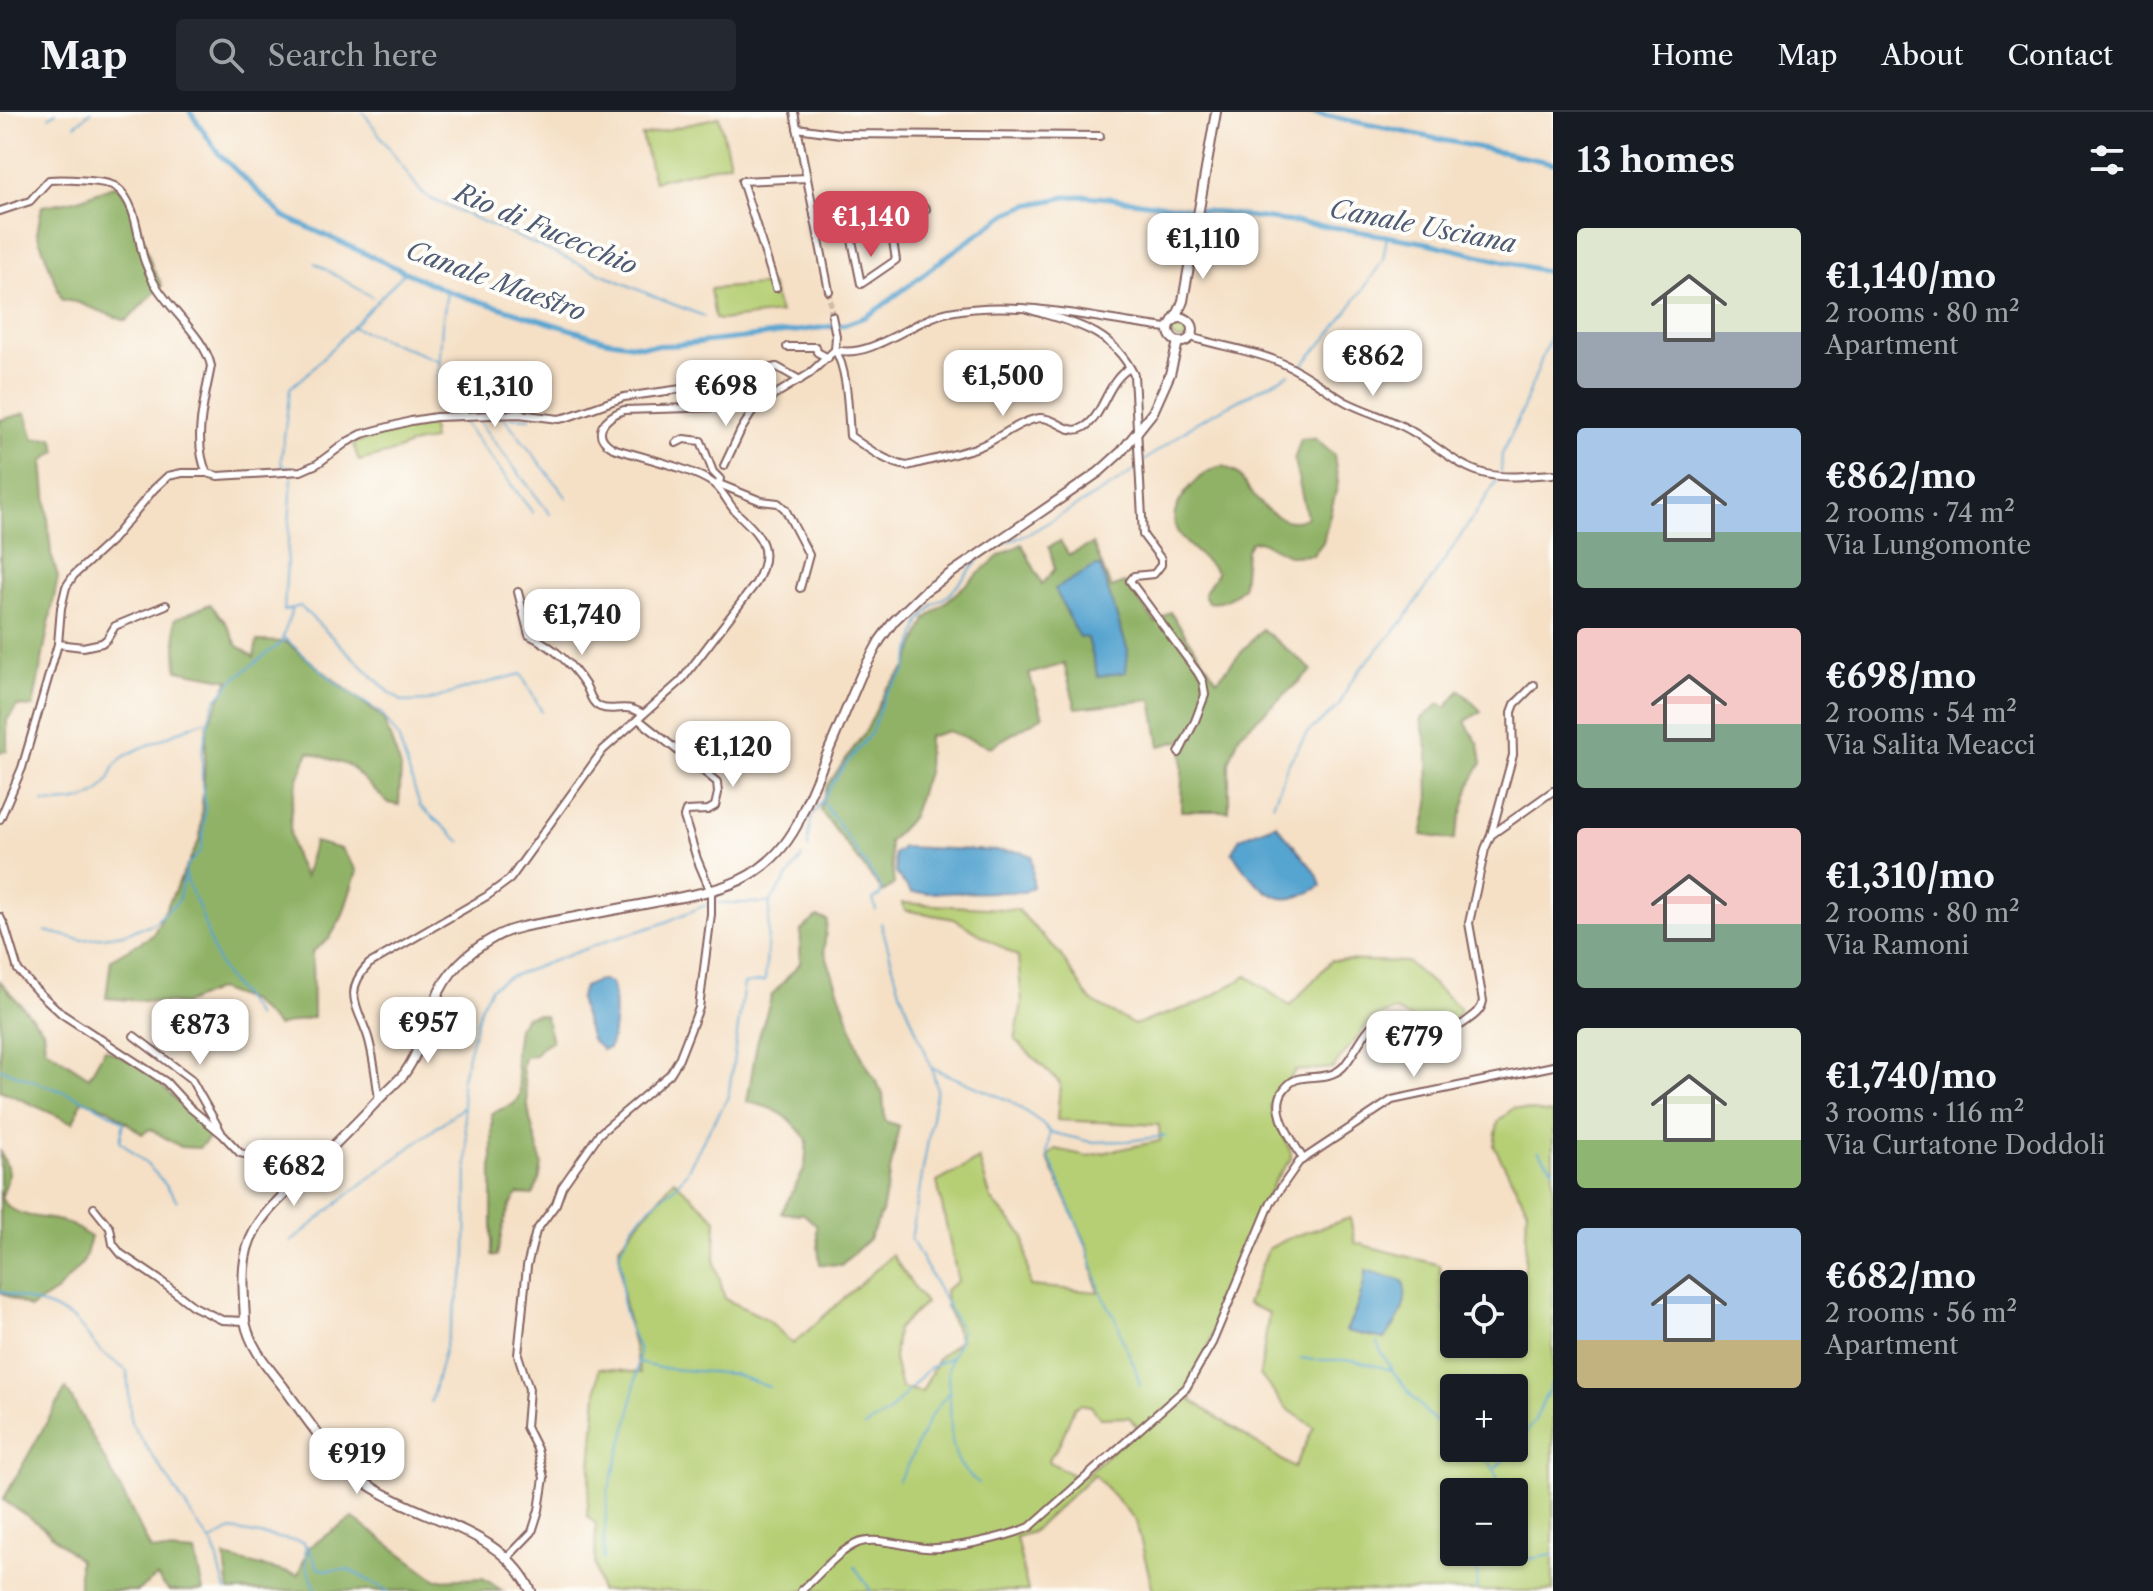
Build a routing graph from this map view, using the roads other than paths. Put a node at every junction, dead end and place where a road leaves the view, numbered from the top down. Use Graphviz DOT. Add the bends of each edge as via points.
graph roads {
  1 [pos="794,112"];
  2 [pos="1216,112"];
  3 [pos="797,128"];
  4 [pos="1100,136"];
  5 [pos="807,178"];
  6 [pos="926,209"];
  7 [pos="888,210"];
  8 [pos="0,211"];
  9 [pos="846,211"];
  10 [pos="814,215"];
  11 [pos="776,288"];
  12 [pos="829,291"];
  13 [pos="1183,301"];
  14 [pos="1027,309"];
  15 [pos="832,316"];
  16 [pos="1187,319"];
  17 [pos="1170,324"];
  18 [pos="1191,337"];
  19 [pos="1178,342"];
  20 [pos="787,347"];
  21 [pos="838,351"];
  22 [pos="828,358"];
  23 [pos="1130,368"];
  24 [pos="800,380"];
  25 [pos="756,406"];
  26 [pos="1137,434"];
  27 [pos="676,443"];
  28 [pos="724,466"];
  29 [pos="207,473"];
  30 [pos="1553,474"];
  31 [pos="719,483"];
  32 [pos="800,588"];
  33 [pos="518,592"];
  34 [pos="166,605"];
  35 [pos="58,644"];
  36 [pos="1534,685"];
  37 [pos="641,716"];
  38 [pos="1179,753"];
  39 [pos="1553,791"];
  40 [pos="0,819"];
  41 [pos="1491,835"];
  42 [pos="711,892"];
  43 [pos="0,917"];
  44 [pos="134,1036"];
  45 [pos="1553,1066"];
  46 [pos="379,1099"];
  47 [pos="223,1135"];
  48 [pos="323,1156"];
  49 [pos="1303,1159"];
  50 [pos="94,1208"];
  51 [pos="245,1321"];
  52 [pos="508,1557"];
  53 [pos="531,1591"];
  54 [pos="801,1591"];
  1 -- 3 [label="street"];
  2 -- 13 [label="main road"];
  3 -- 4 [label="street" via="840,134"];
  3 -- 5 [label="street"];
  5 -- 10 [label="street"];
  5 -- 11 [label="street" via="742,181"];
  6 -- 7 [label="street"];
  7 -- 9 [label="street"];
  7 -- 9 [label="street" via="896,260 861,284"];
  8 -- 29 [label="street" via="30,201 49,180 117,187 130,205 143,259 155,283 210,358 201,447"];
  9 -- 10 [label="street"];
  10 -- 12 [label="street"];
  13 -- 16 [label="main road"];
  13 -- 17 [label="main road"];
  14 -- 17 [label="street"];
  14 -- 21 [label="street" via="937,315 879,343"];
  14 -- 23 [label="street" via="1101,335"];
  15 -- 21 [label="street"];
  16 -- 17 [label="main road"];
  16 -- 18 [label="main road"];
  17 -- 19 [label="main road" via="1171,337"];
  18 -- 19 [label="main road"];
  18 -- 30 [label="street" via="1281,362 1360,409 1413,431 1465,467 1501,476"];
  19 -- 26 [label="main road" via="1170,374"];
  20 -- 22 [label="street" via="816,347"];
  21 -- 22 [label="street"];
  21 -- 23 [label="street" via="850,436 907,466 981,446 1040,418 1074,430 1085,427"];
  22 -- 24 [label="street"];
  23 -- 26 [label="street" via="1136,382"];
  24 -- 25 [label="street"];
  24 -- 29 [label="street" via="777,367 710,385 624,397 559,419 519,414 436,417 362,434 301,471"];
  25 -- 28 [label="street"];
  25 -- 31 [label="street" via="624,410 602,425 601,434 613,448"];
  26 -- 38 [label="street" via="1143,535 1161,565 1154,574 1130,581 1205,690"];
  26 -- 42 [label="main road" via="1099,472 925,591 894,621 861,675 789,840 761,868"];
  27 -- 31 [label="street" via="701,441"];
  29 -- 35 [label="street" via="168,476 74,575 61,608"];
  31 -- 32 [label="street" via="785,509 809,555"];
  31 -- 37 [label="street" via="735,511 756,530 766,555 763,570 681,681"];
  33 -- 37 [label="street" via="529,635 568,663 592,699 599,706 624,707"];
  34 -- 35 [label="street" via="115,626 102,643"];
  35 -- 40 [label="street" via="22,768"];
  36 -- 41 [label="street" via="1512,712 1513,755"];
  37 -- 42 [label="street" via="717,782 715,806 686,811 684,817"];
  37 -- 46 [label="street" via="603,750 510,879 359,974 353,986 355,1008 368,1038"];
  39 -- 41 [label="street"];
  41 -- 49 [label="street" via="1469,923 1481,1009 1440,1037 1426,1035 1400,1017 1382,1018 1339,1070 1289,1084 1280,1097 1279,1112"];
  42 -- 46 [label="main road" via="538,924 479,947 455,968 436,998 412,1062"];
  42 -- 52 [label="street" via="699,1008 679,1059 670,1074 599,1134 536,1231 518,1355 529,1389 526,1427 544,1478 532,1532"];
  43 -- 47 [label="street" via="18,970 36,990 62,1014 166,1082"];
  44 -- 47 [label="street" via="191,1079"];
  45 -- 49 [label="street" via="1392,1100"];
  46 -- 48 [label="main road"];
  47 -- 48 [label="street" via="240,1153 252,1156 315,1148"];
  48 -- 51 [label="main road" via="253,1233 246,1248"];
  49 -- 54 [label="street" via="1271,1202 1208,1351 1186,1388 1030,1527 938,1548 858,1543"];
  50 -- 51 [label="street" via="121,1254 193,1306 222,1320"];
  51 -- 52 [label="main road" via="250,1341 325,1444 357,1476"];
  52 -- 53 [label="main road"];
}
